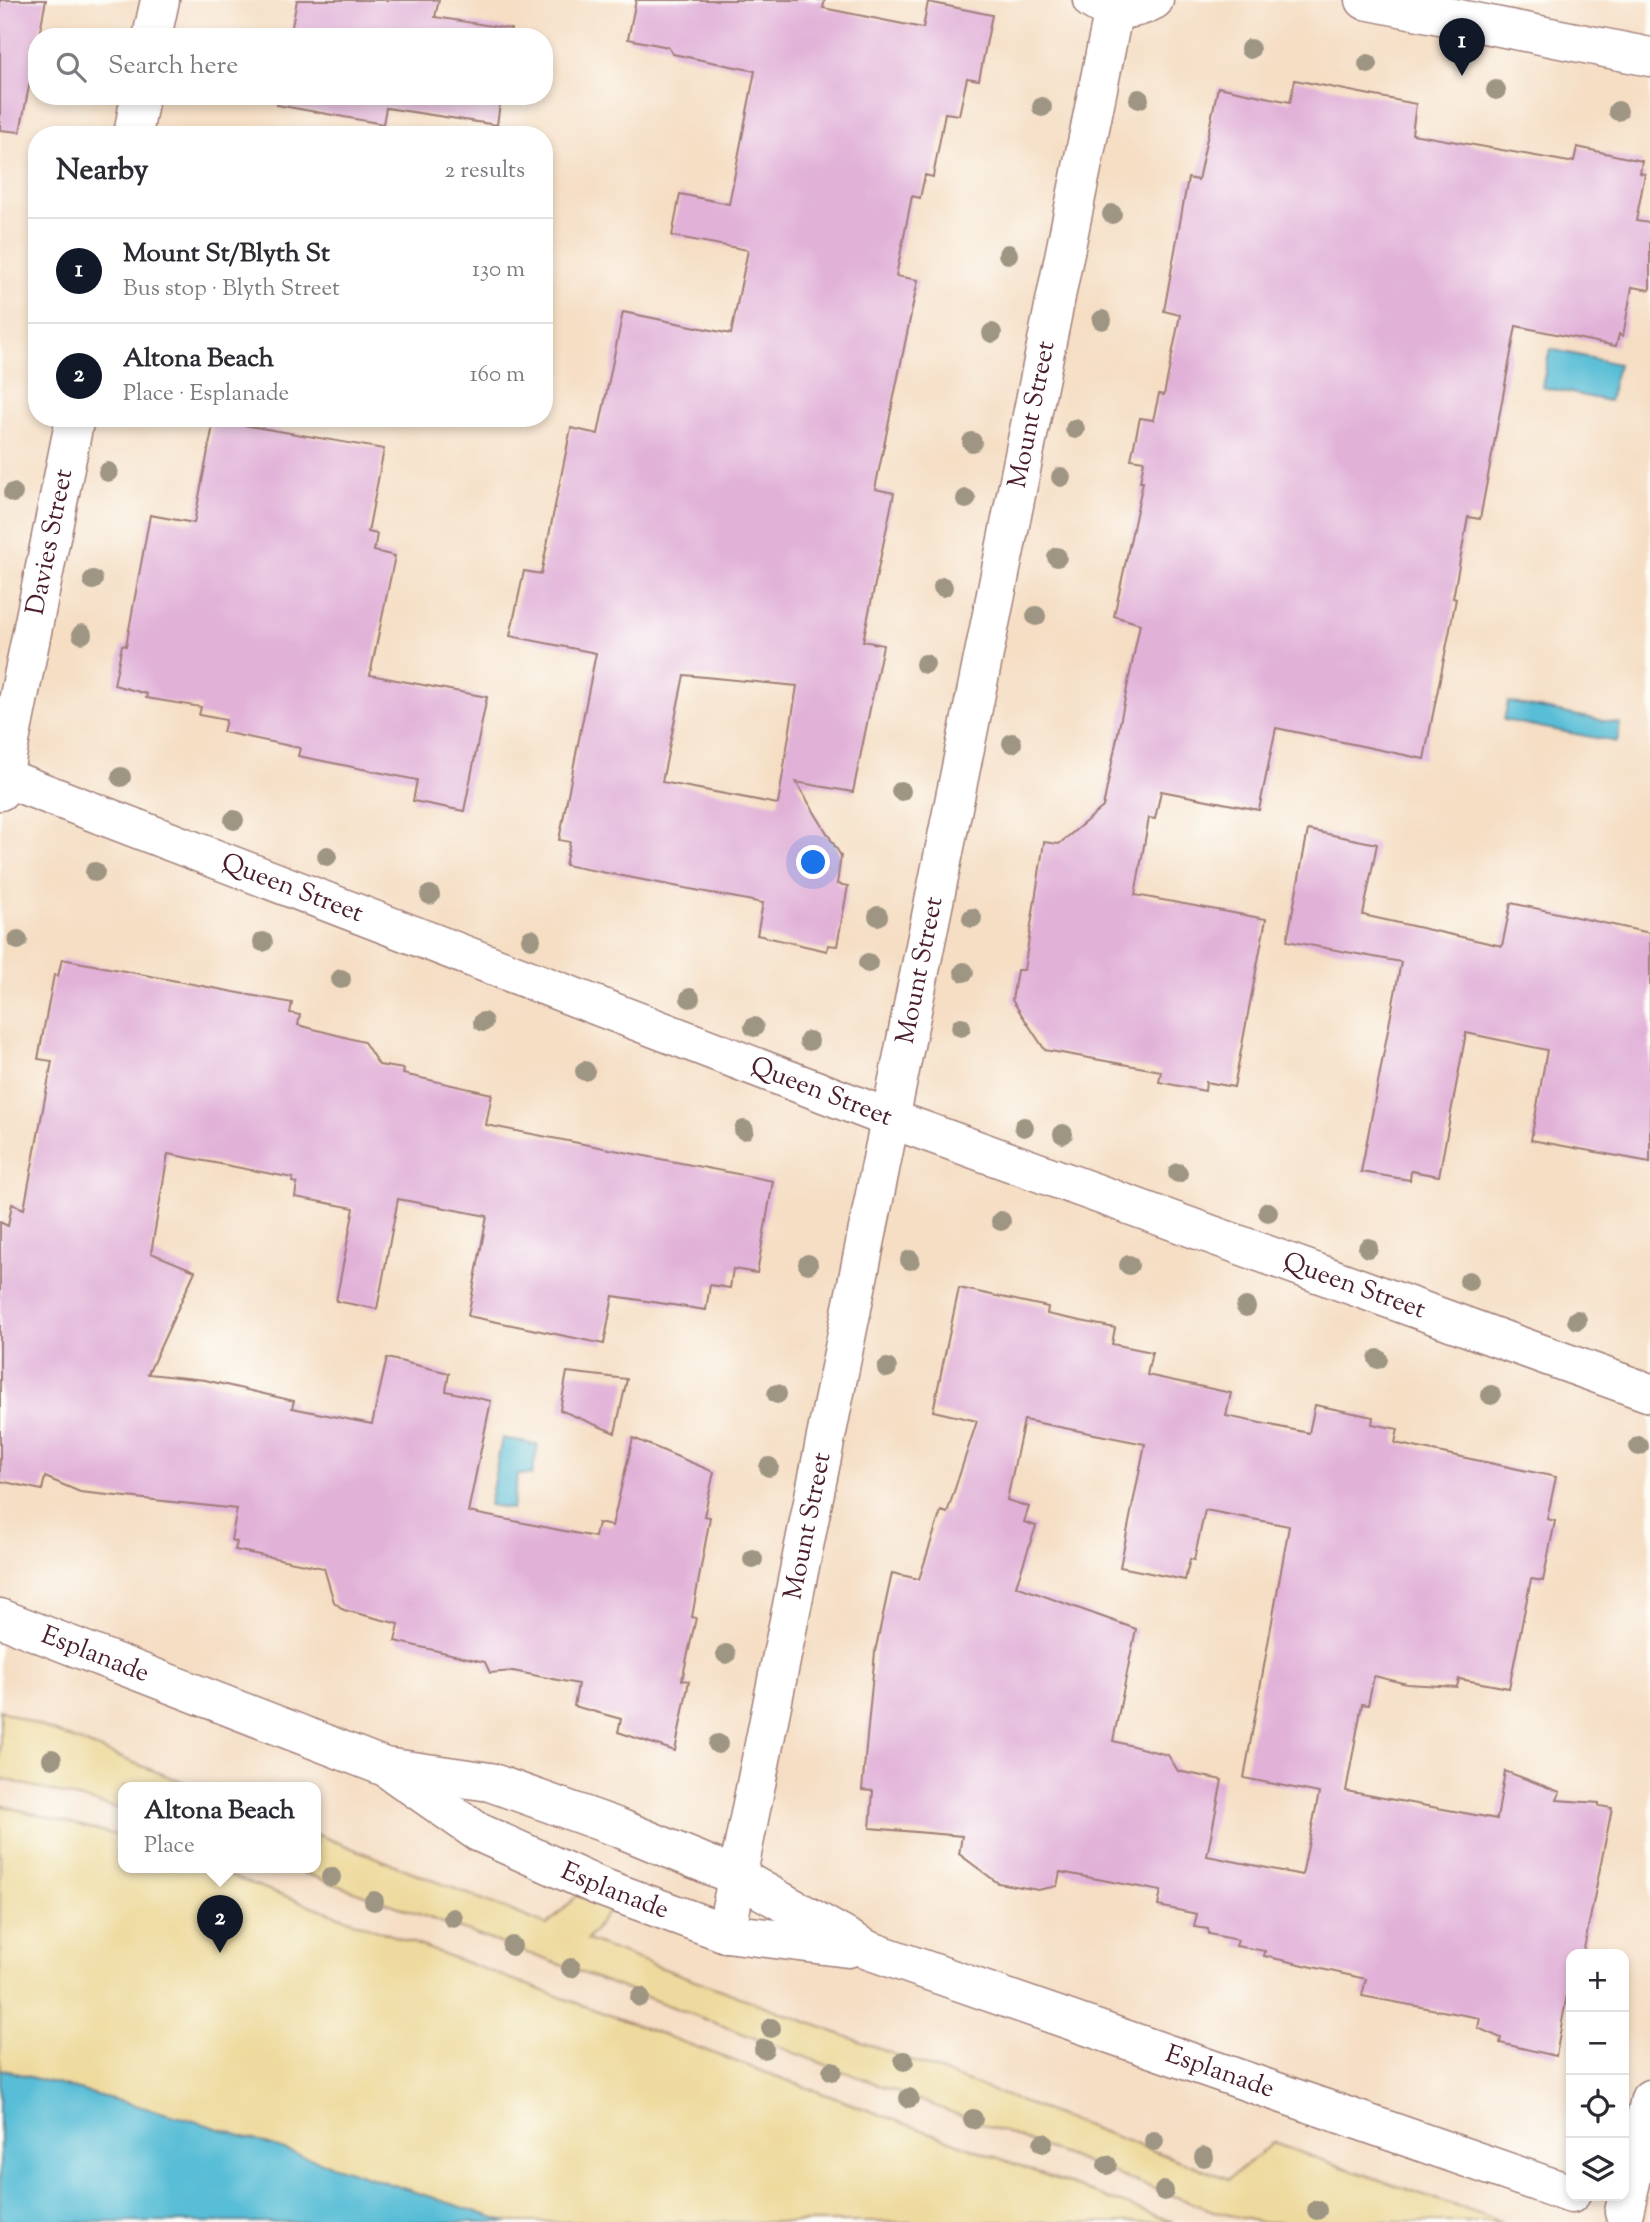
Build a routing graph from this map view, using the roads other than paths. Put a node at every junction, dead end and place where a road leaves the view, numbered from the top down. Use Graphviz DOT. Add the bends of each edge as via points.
graph roads {
  1 [pos="160,0"];
  2 [pos="1154,0"];
  3 [pos="1365,0"];
  4 [pos="1103,4"];
  5 [pos="154,28"];
  6 [pos="1650,57"];
  7 [pos="138,105"];
  8 [pos="134,126"];
  9 [pos="73,427"];
  10 [pos="1,781"];
  11 [pos="891,1119"];
  12 [pos="1650,1393"];
  13 [pos="0,1618"];
  14 [pos="385,1767"];
  15 [pos="738,1877"];
  16 [pos="726,1933"];
  17 [pos="868,1950"];
  18 [pos="1650,2099"];
  19 [pos="1566,2192"];
  20 [pos="1591,2201"];
  21 [pos="1637,2217"];
  1 -- 5 [label="street"];
  2 -- 4 [label="street" via="1134,8"];
  3 -- 6 [label="street"];
  4 -- 11 [label="street, Mount Street"];
  7 -- 8 [label="street"];
  9 -- 10 [label="street, Davies Street"];
  10 -- 11 [label="street, Queen Street"];
  11 -- 12 [label="street, Queen Street"];
  11 -- 15 [label="street, Mount Street"];
  13 -- 14 [label="street, Esplanade"];
  14 -- 15 [label="street, Esplanade" via="490,1782"];
  14 -- 16 [label="street, Esplanade" via="478,1832 598,1886"];
  15 -- 16 [label="street, Mount Street"];
  15 -- 17 [label="street, Esplanade"];
  16 -- 17 [label="street, Esplanade"];
  17 -- 19 [label="street, Esplanade"];
  18 -- 21 [label="street"];
  20 -- 21 [label="street, Esplanade"];
}
